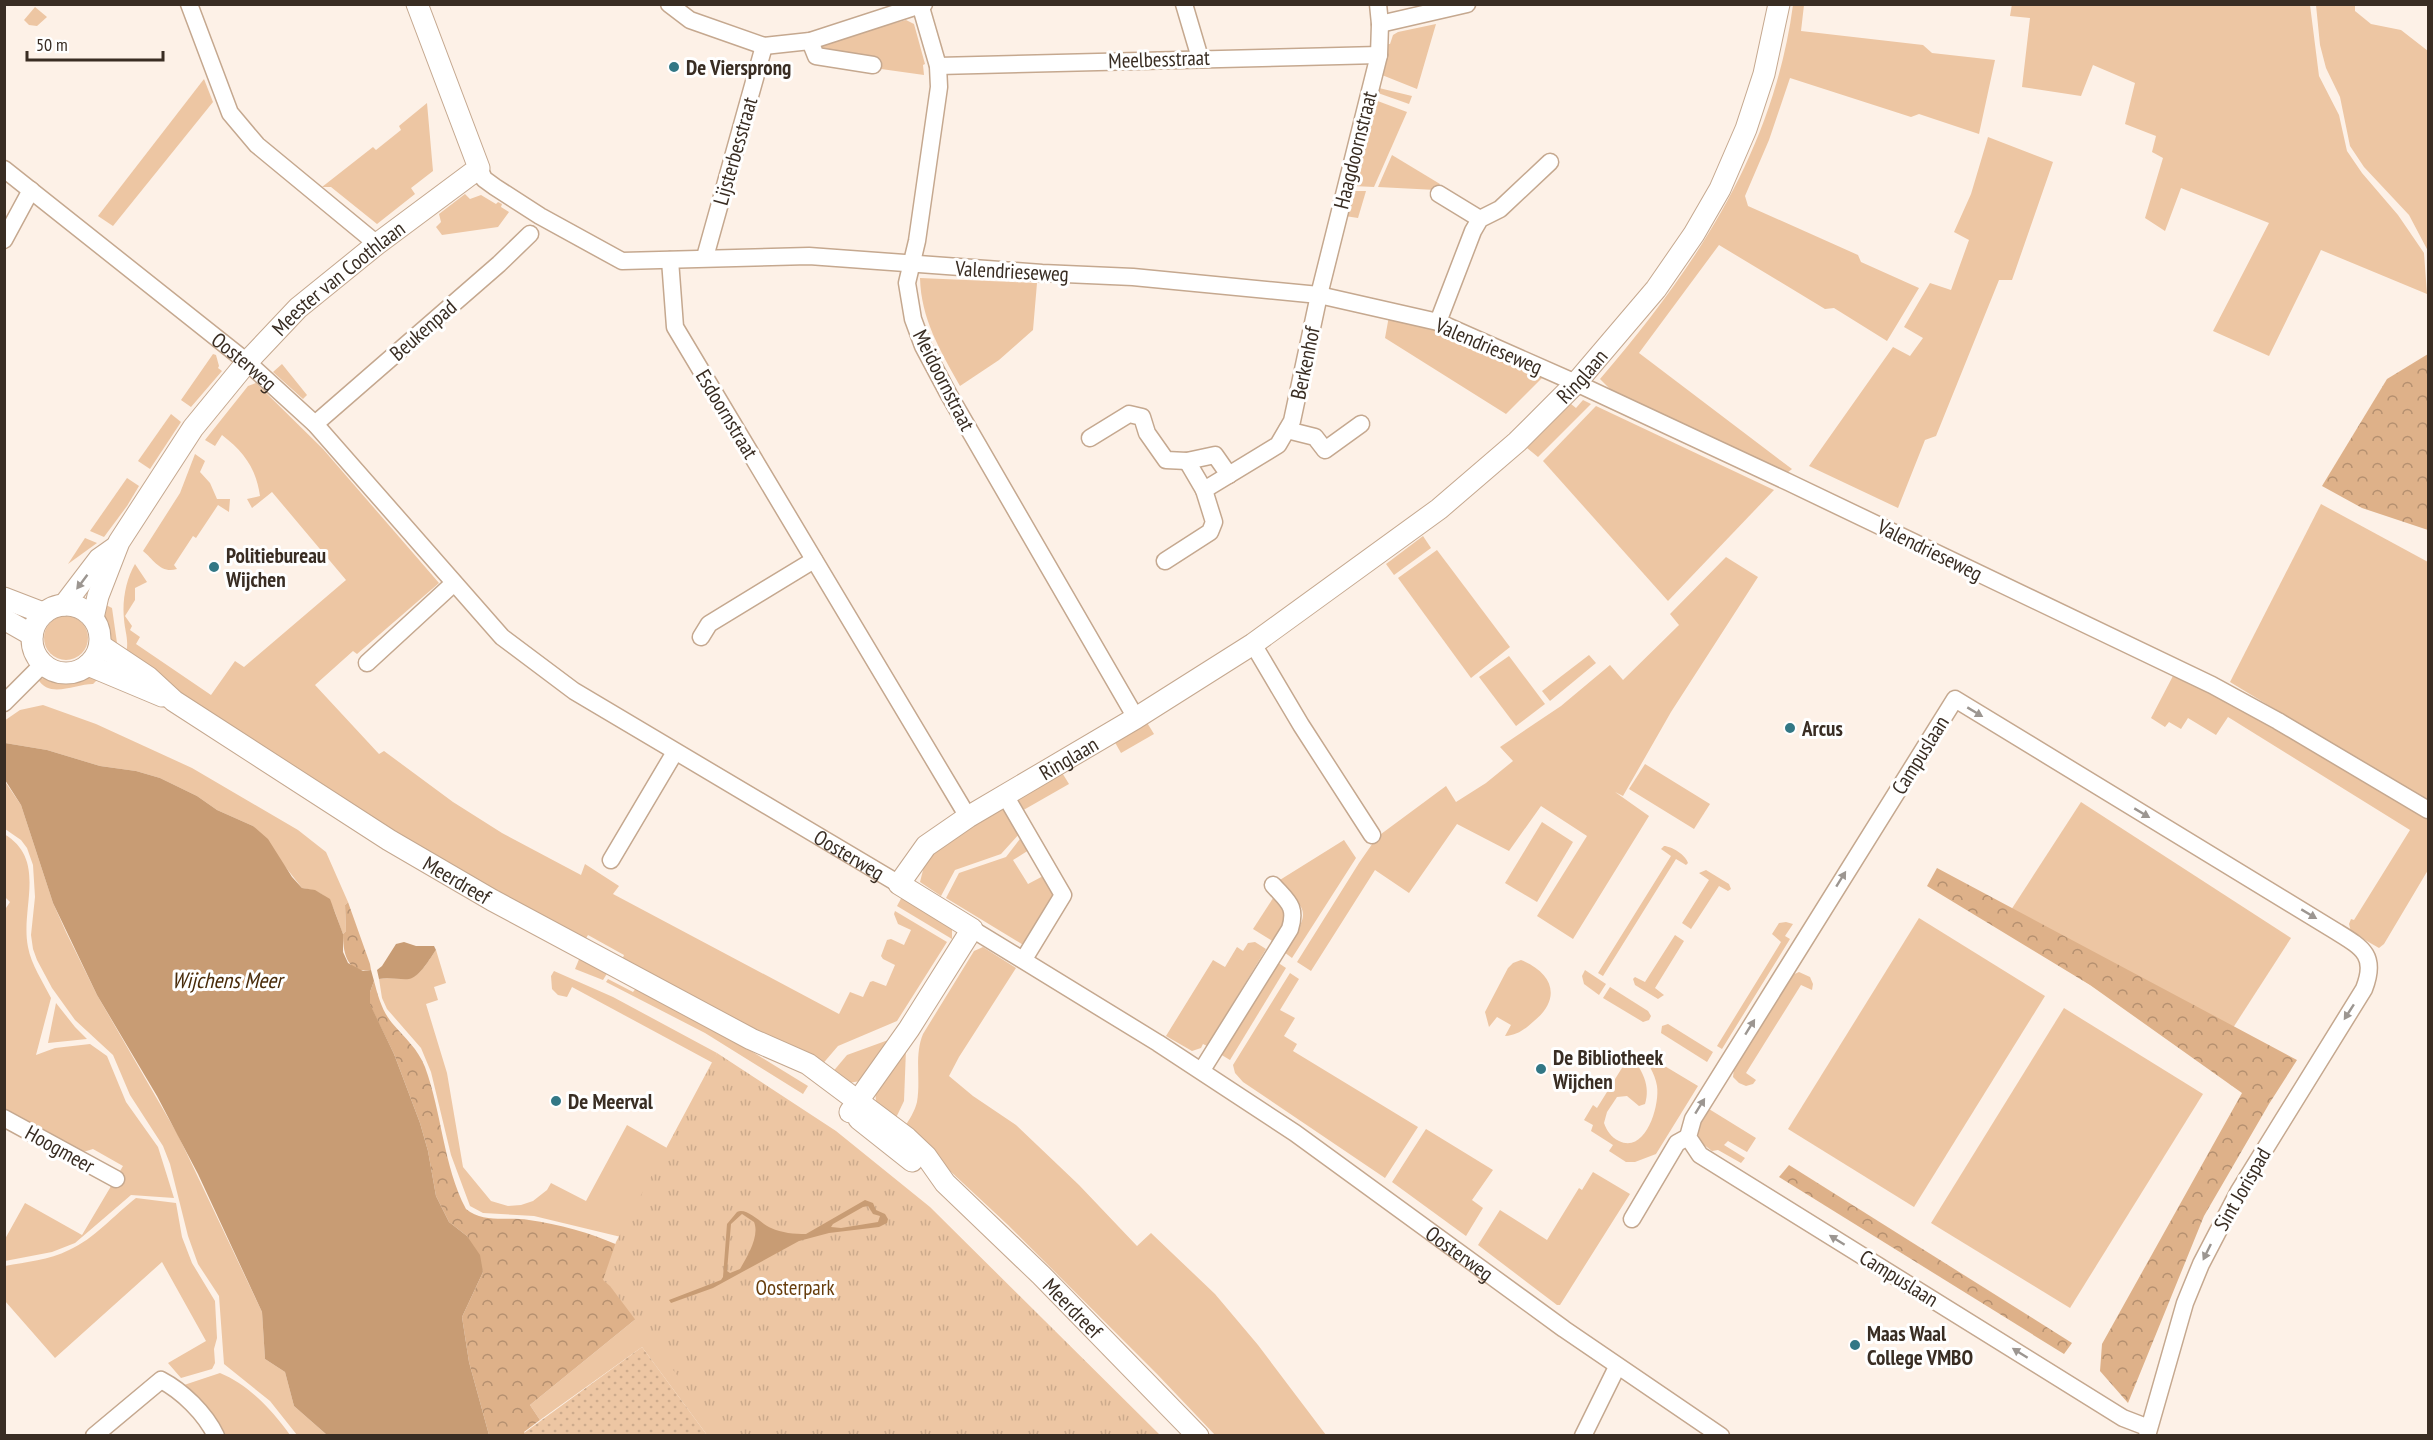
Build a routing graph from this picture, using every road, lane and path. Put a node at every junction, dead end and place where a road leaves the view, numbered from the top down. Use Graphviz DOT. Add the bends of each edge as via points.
graph roads {
  1 [pos="189,4"];
  2 [pos="417,4"];
  3 [pos="669,4"];
  4 [pos="1184,4"];
  5 [pos="1378,4"];
  6 [pos="1467,4"];
  7 [pos="1779,4"];
  8 [pos="922,5"];
  9 [pos="1423,10"];
  10 [pos="1380,24"];
  11 [pos="810,40"];
  12 [pos="764,46"];
  13 [pos="1379,54"];
  14 [pos="1200,58"];
  15 [pos="873,64"];
  16 [pos="938,66"];
  17 [pos="1550,162"];
  18 [pos="479,168"];
  19 [pos="4,169"];
  20 [pos="31,190"];
  21 [pos="1439,194"];
  22 [pos="1480,219"];
  23 [pos="530,234"];
  24 [pos="4,240"];
  25 [pos="377,244"];
  26 [pos="705,257"];
  27 [pos="670,260"];
  28 [pos="910,264"];
  29 [pos="1319,295"];
  30 [pos="1438,322"];
  31 [pos="247,362"];
  32 [pos="1576,383"];
  33 [pos="315,424"];
  34 [pos="1361,424"];
  35 [pos="1287,430"];
  36 [pos="1090,438"];
  37 [pos="1187,461"];
  38 [pos="1229,475"];
  39 [pos="1204,490"];
  40 [pos="116,547"];
  41 [pos="814,560"];
  42 [pos="1164,561"];
  43 [pos="454,584"];
  44 [pos="4,598"];
  45 [pos="64,605"];
  46 [pos="43,613"];
  47 [pos="93,618"];
  48 [pos="4,619"];
  49 [pos="32,635"];
  50 [pos="701,637"];
  51 [pos="1252,644"];
  52 [pos="99,645"];
  53 [pos="367,663"];
  54 [pos="43,664"];
  55 [pos="88,665"];
  56 [pos="174,700"];
  57 [pos="4,703"];
  58 [pos="1136,718"];
  59 [pos="675,752"];
  60 [pos="1006,797"];
  61 [pos="2428,810"];
  62 [pos="968,817"];
  63 [pos="1372,835"];
  64 [pos="611,860"];
  65 [pos="899,884"];
  66 [pos="1273,885"];
  67 [pos="972,928"];
  68 [pos="1024,959"];
  69 [pos="2369,959"];
  70 [pos="1202,1070"];
  71 [pos="854,1106"];
  72 [pos="4,1118"];
  73 [pos="1688,1137"];
  74 [pos="116,1179"];
  75 [pos="1632,1220"];
  76 [pos="1617,1366"];
  77 [pos="2148,1432"];
  78 [pos="94,1436"];
  79 [pos="216,1436"];
  80 [pos="1198,1436"];
  81 [pos="1583,1436"];
  82 [pos="1721,1436"];
  1 -- 25 [label="street" via="230,113 257,145"];
  2 -- 18 [label="street"];
  3 -- 12 [label="street" via="690,20"];
  4 -- 14 [label="street"];
  5 -- 10 [label="street, Haagdoornstraat"];
  6 -- 9 [label="street"];
  7 -- 32 [label="street, Ringlaan" via="1764,74 1720,189 1656,289"];
  8 -- 11 [label="street"];
  8 -- 16 [label="street, Meidoornstraat"];
  9 -- 10 [label="street"];
  10 -- 13 [label="street, Haagdoornstraat"];
  11 -- 12 [label="street"];
  11 -- 15 [label="street" via="816,56"];
  12 -- 26 [label="street, Lijsterbesstraat"];
  13 -- 14 [label="street, Meelbesstraat"];
  13 -- 29 [label="street, Haagdoornstraat"];
  14 -- 16 [label="street, Meelbesstraat"];
  16 -- 28 [label="street, Meidoornstraat" via="939,87 917,241"];
  17 -- 22 [label="street" via="1500,209"];
  18 -- 25 [label="street, Meester van Coothlaan"];
  18 -- 27 [label="street, Valendrieseweg" via="484,179 495,187 622,261"];
  19 -- 20 [label="street, Oosterweg"];
  20 -- 24 [label="street"];
  20 -- 31 [label="street, Oosterweg"];
  21 -- 22 [label="street"];
  22 -- 30 [label="street"];
  23 -- 33 [label="street, Beukenpad"];
  25 -- 31 [label="street, Meester van Coothlaan" via="298,308"];
  26 -- 27 [label="street, Valendrieseweg"];
  26 -- 28 [label="street, Valendrieseweg" via="808,256"];
  27 -- 41 [label="street, Esdoornstraat" via="675,327"];
  28 -- 29 [label="street, Valendrieseweg" via="1133,277"];
  28 -- 58 [label="street, Meidoornstraat" via="907,282 923,346"];
  29 -- 30 [label="street, Valendrieseweg"];
  29 -- 35 [label="street, Berkenhof"];
  30 -- 32 [label="street, Valendrieseweg"];
  31 -- 33 [label="street, Oosterweg"];
  31 -- 40 [label="street, Meester van Coothlaan" via="193,428"];
  32 -- 51 [label="street, Ringlaan" via="1517,441 1438,509"];
  32 -- 61 [label="street, Valendrieseweg" via="2212,685"];
  33 -- 43 [label="street, Oosterweg"];
  34 -- 35 [label="street" via="1325,450 1316,437"];
  35 -- 38 [label="street, Berkenhof" via="1278,446"];
  36 -- 37 [label="street" via="1129,414 1142,417 1147,433 1166,460"];
  37 -- 38 [label="street" via="1215,455"];
  37 -- 39 [label="street"];
  38 -- 39 [label="street, Berkenhof"];
  39 -- 42 [label="street" via="1214,522 1210,532"];
  40 -- 45 [label="street, Meester van Coothlaan, one-way" via="99,559"];
  40 -- 47 [label="street, Meester van Coothlaan"];
  41 -- 50 [label="street" via="709,624"];
  41 -- 62 [label="street, Esdoornstraat"];
  43 -- 53 [label="street"];
  43 -- 59 [label="street, Oosterweg" via="511,644 574,691"];
  44 -- 46 [label="street"];
  45 -- 46 [label="street"];
  45 -- 47 [label="street" via="80,608"];
  46 -- 49 [label="street"];
  47 -- 52 [label="street" via="99,631"];
  48 -- 49 [label="street"];
  49 -- 54 [label="street" via="33,648"];
  51 -- 58 [label="street, Ringlaan"];
  51 -- 63 [label="street"];
  52 -- 55 [label="street"];
  52 -- 56 [label="street, Meerdreef" via="148,677"];
  54 -- 55 [label="street" via="62,673 76,672"];
  54 -- 57 [label="street"];
  55 -- 56 [label="street, Meerdreef"];
  56 -- 71 [label="street, Meerdreef" via="389,840 492,900 751,1039 808,1064"];
  58 -- 60 [label="street, Ringlaan"];
  59 -- 64 [label="street"];
  59 -- 65 [label="street, Oosterweg"];
  60 -- 62 [label="street, Ringlaan"];
  60 -- 68 [label="street" via="1063,895"];
  62 -- 65 [label="street, Ringlaan" via="926,846"];
  65 -- 67 [label="street, Oosterweg"];
  66 -- 70 [label="street" via="1292,906 1290,929"];
  67 -- 68 [label="street, Oosterweg"];
  67 -- 71 [label="street" via="909,1029"];
  68 -- 70 [label="street, Oosterweg"];
  73 -- 69 [label="street, Campuslaan, one-way" via="1693,1119 1955,699 2357,944"];
  69 -- 77 [label="street, Sint Jorispad, one-way" via="2370,973 2364,989 2239,1191 2201,1263 2185,1303"];
  70 -- 76 [label="street, Oosterweg"];
  71 -- 80 [label="street, Meerdreef" via="894,1127 926,1156 945,1183"];
  72 -- 74 [label="street, Hoogmeer"];
  73 -- 75 [label="street, Campuslaan" via="1677,1143"];
  77 -- 73 [label="street, Campuslaan, one-way" via="1700,1155"];
  76 -- 81 [label="street"];
  76 -- 82 [label="street, Oosterweg"];
  78 -- 79 [label="street" via="161,1380 193,1406"];
}
